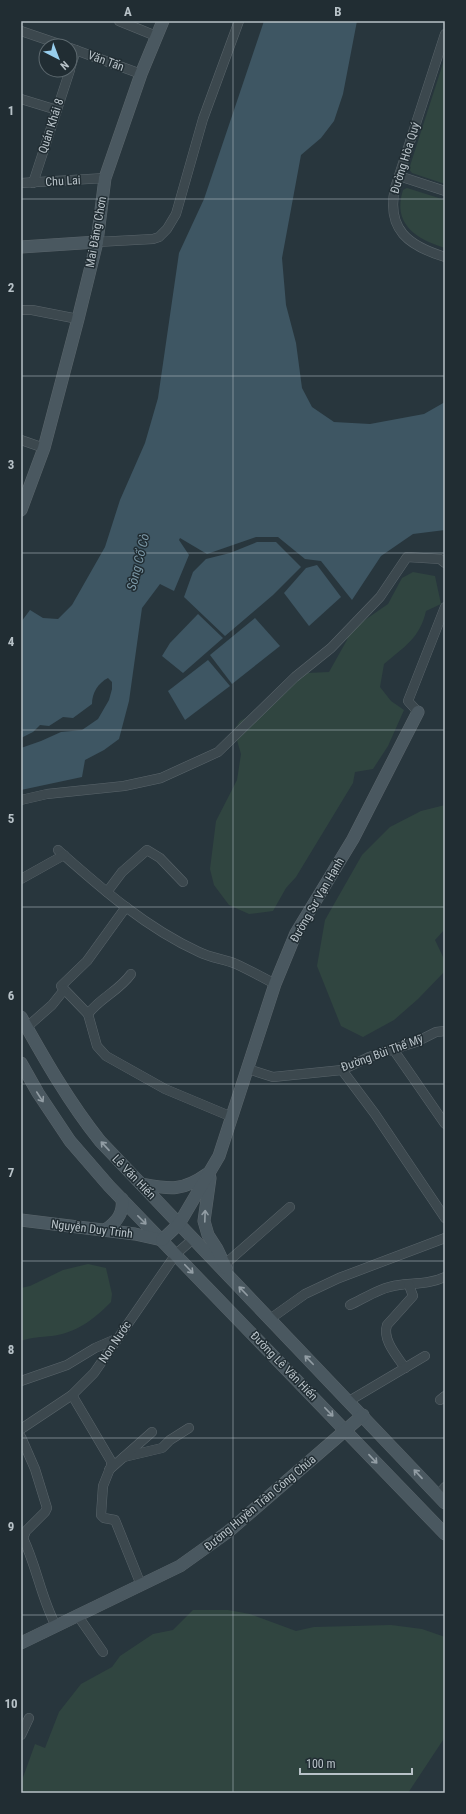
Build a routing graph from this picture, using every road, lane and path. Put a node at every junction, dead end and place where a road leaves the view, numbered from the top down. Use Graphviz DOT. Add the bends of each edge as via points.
graph roads {
  1 [pos="118,21"];
  2 [pos="163,21"];
  3 [pos="239,21"];
  4 [pos="21,31"];
  5 [pos="445,34"];
  6 [pos="156,36"];
  7 [pos="42,38"];
  8 [pos="78,51"];
  9 [pos="141,74"];
  10 [pos="67,78"];
  11 [pos="21,99"];
  12 [pos="57,110"];
  13 [pos="399,176"];
  14 [pos="105,178"];
  15 [pos="21,183"];
  16 [pos="33,183"];
  17 [pos="445,191"];
  18 [pos="97,242"];
  19 [pos="21,247"];
  20 [pos="445,257"];
  21 [pos="21,310"];
  22 [pos="78,319"];
  23 [pos="21,440"];
  24 [pos="44,448"];
  25 [pos="22,504"];
  26 [pos="445,563"];
  27 [pos="445,607"];
  28 [pos="418,712"];
  29 [pos="21,800"];
  30 [pos="21,879"];
  31 [pos="183,882"];
  32 [pos="107,892"];
  33 [pos="126,907"];
  34 [pos="131,974"];
  35 [pos="275,984"];
  36 [pos="64,990"];
  37 [pos="88,1014"];
  38 [pos="24,1022"];
  39 [pos="444,1032"];
  40 [pos="393,1049"];
  41 [pos="21,1063"];
  42 [pos="248,1069"];
  43 [pos="342,1070"];
  44 [pos="25,1078"];
  45 [pos="232,1116"];
  46 [pos="445,1124"];
  47 [pos="211,1171"];
  48 [pos="141,1184"];
  49 [pos="122,1199"];
  50 [pos="290,1207"];
  51 [pos="445,1217"];
  52 [pos="21,1220"];
  53 [pos="179,1224"];
  54 [pos="105,1230"];
  55 [pos="445,1238"];
  56 [pos="192,1239"];
  57 [pos="162,1240"];
  58 [pos="176,1254"];
  59 [pos="224,1265"];
  60 [pos="230,1277"];
  61 [pos="445,1277"];
  62 [pos="409,1285"];
  63 [pos="350,1305"];
  64 [pos="270,1319"];
  65 [pos="116,1339"];
  66 [pos="424,1356"];
  67 [pos="405,1368"];
  68 [pos="21,1381"];
  69 [pos="72,1395"];
  70 [pos="349,1402"];
  71 [pos="363,1415"];
  72 [pos="189,1428"];
  73 [pos="21,1429"];
  74 [pos="346,1430"];
  75 [pos="152,1432"];
  76 [pos="21,1437"];
  77 [pos="124,1456"];
  78 [pos="109,1470"];
  79 [pos="443,1495"];
  80 [pos="445,1534"];
  81 [pos="141,1585"];
  82 [pos="78,1616"];
  83 [pos="56,1626"];
  84 [pos="21,1643"];
  85 [pos="103,1652"];
  86 [pos="29,1718"];
  87 [pos="21,1735"];
  1 -- 6 [label="street"];
  2 -- 6 [label="main road, Mai Đăng Chơn"];
  3 -- 18 [label="street" via="203,119 176,214 167,229 153,239"];
  4 -- 7 [label="street"];
  5 -- 13 [label="street, Đường Hòa Quý"];
  6 -- 9 [label="main road, Mai Đăng Chơn"];
  8 -- 9 [label="street, Văn Tấn"];
  9 -- 14 [label="main road, Mai Đăng Chơn"];
  10 -- 12 [label="street, Quán Khái 8"];
  11 -- 12 [label="street"];
  12 -- 16 [label="street, Quán Khái 8"];
  13 -- 17 [label="street"];
  13 -- 20 [label="street, Đường Hòa Quý" via="392,204 398,227 413,244"];
  14 -- 16 [label="street, Chu Lai"];
  14 -- 18 [label="main road, Mai Đăng Chơn"];
  15 -- 16 [label="street, Chu Lai"];
  18 -- 19 [label="main road"];
  18 -- 22 [label="main road, Mai Đăng Chơn"];
  21 -- 22 [label="street"];
  22 -- 24 [label="main road, Mai Đăng Chơn"];
  23 -- 24 [label="street"];
  24 -- 25 [label="main road, Mai Đăng Chơn"];
  26 -- 29 [label="street" via="440,559 407,557 380,597 331,648 295,677 218,752 161,778 124,786 47,794"];
  27 -- 28 [label="street, Đường Sư Vạn Hạnh" via="408,701"];
  28 -- 35 [label="main road, Đường Sư Vạn Hạnh" via="353,839 296,933"];
  30 -- 32 [label="street" via="61,852"];
  31 -- 32 [label="street" via="160,858 147,850 122,872"];
  32 -- 33 [label="street"];
  33 -- 35 [label="street" via="200,953 236,964"];
  33 -- 36 [label="street" via="86,961 61,986"];
  34 -- 37 [label="street"];
  35 -- 42 [label="main road, Đường Sư Vạn Hạnh"];
  36 -- 37 [label="street"];
  36 -- 38 [label="street" via="52,1005"];
  37 -- 45 [label="street" via="97,1046 106,1056 165,1088"];
  48 -- 38 [label="main road, Lê Văn Hiến, one-way" via="82,1118 50,1070"];
  39 -- 40 [label="street, Đường Bùi Thế Mỹ" via="436,1032"];
  40 -- 43 [label="street, Đường Bùi Thế Mỹ"];
  40 -- 46 [label="street"];
  41 -- 44 [label="main road, Lê Văn Hiến"];
  42 -- 43 [label="street, Đường Bùi Thế Mỹ" via="272,1077"];
  42 -- 45 [label="main road, Đường Sư Vạn Hạnh"];
  43 -- 51 [label="street"];
  44 -- 49 [label="main road, Lê Văn Hiến, one-way" via="70,1141"];
  45 -- 47 [label="main road, Đường Sư Vạn Hạnh" via="224,1143"];
  47 -- 48 [label="main road" via="194,1183 176,1188"];
  47 -- 53 [label="main road, Đường Sư Vạn Hạnh"];
  59 -- 47 [label="main road, one-way" via="208,1235 204,1221"];
  48 -- 53 [label="main road, Lê Văn Hiến"];
  49 -- 54 [label="main road" via="123,1208 118,1218"];
  49 -- 57 [label="main road, Đường Lê Văn Hiến, one-way"];
  50 -- 59 [label="street"];
  52 -- 54 [label="main road, Nguyễn Duy Trinh"];
  53 -- 56 [label="main road, Lê Văn Hiến"];
  53 -- 57 [label="main road, Đường Sư Vạn Hạnh"];
  54 -- 57 [label="main road, Nguyễn Duy Trinh"];
  55 -- 64 [label="street" via="339,1278 305,1294"];
  56 -- 58 [label="street, Non Nước"];
  56 -- 60 [label="main road, Lê Văn Hiến"];
  57 -- 58 [label="main road, Đường Lê Văn Hiến"];
  58 -- 65 [label="street, Non Nước"];
  58 -- 74 [label="main road, Đường Lê Văn Hiến, one-way"];
  59 -- 60 [label="main road"];
  64 -- 60 [label="main road, Lê Văn Hiến, one-way"];
  61 -- 62 [label="street" via="430,1283"];
  62 -- 63 [label="street" via="389,1288"];
  62 -- 67 [label="street" via="413,1296 385,1330 390,1346"];
  70 -- 64 [label="main road, Đường Lê Văn Hiến, one-way"];
  65 -- 68 [label="street" via="67,1365"];
  65 -- 69 [label="street, Non Nước" via="94,1373"];
  66 -- 67 [label="street"];
  67 -- 70 [label="street"];
  69 -- 73 [label="street, Non Nước"];
  69 -- 78 [label="street" via="111,1461"];
  70 -- 71 [label="main road, Đường Lê Văn Hiến"];
  71 -- 74 [label="main road, Đường Huyền Trân Công Chúa"];
  79 -- 71 [label="main road, Đường Lê Văn Hiến, one-way"];
  72 -- 77 [label="street" via="162,1448"];
  74 -- 80 [label="main road, Đường Lê Văn Hiến, one-way"];
  74 -- 81 [label="main road, Đường Huyền Trân Công Chúa" via="229,1531 180,1566"];
  75 -- 77 [label="street"];
  76 -- 83 [label="street" via="35,1469 47,1508 26,1531 23,1538 31,1554 46,1608"];
  77 -- 78 [label="street"];
  78 -- 81 [label="street" via="102,1486 102,1515 104,1518 115,1520"];
  81 -- 82 [label="main road, Đường Huyền Trân Công Chúa"];
  82 -- 83 [label="main road, Đường Huyền Trân Công Chúa"];
  82 -- 85 [label="street"];
  83 -- 84 [label="main road, Đường Huyền Trân Công Chúa"];
  86 -- 87 [label="street"];
}
